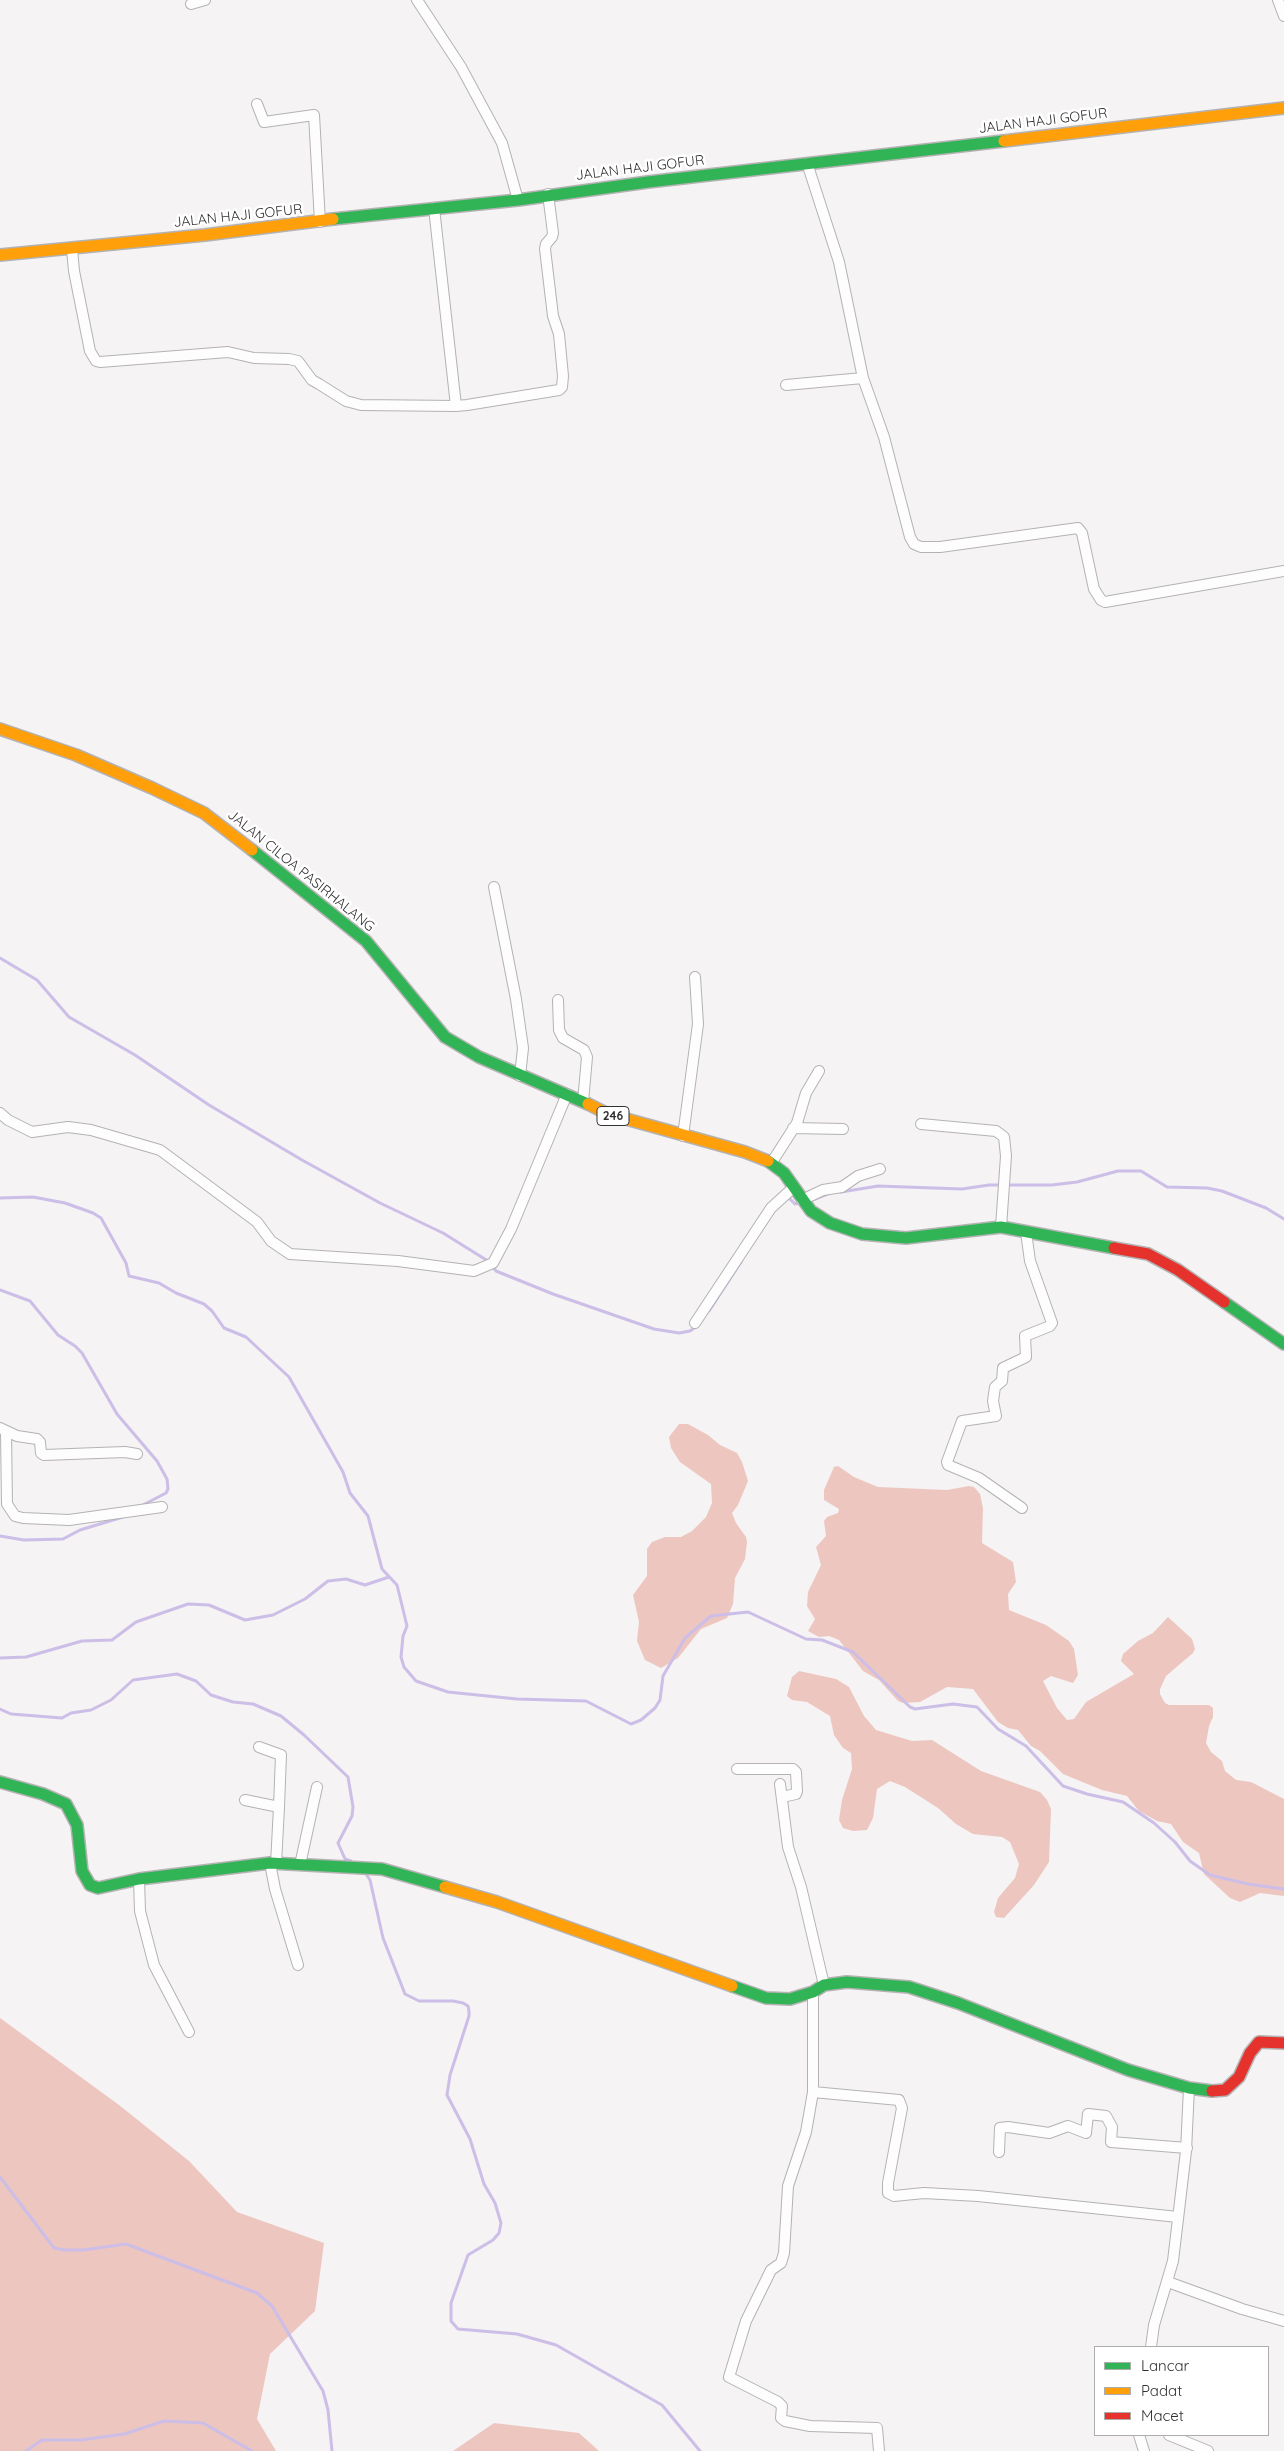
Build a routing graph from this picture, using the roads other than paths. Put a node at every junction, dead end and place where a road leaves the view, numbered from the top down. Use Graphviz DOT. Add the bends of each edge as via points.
graph roads {
  1 [pos="205,0"];
  2 [pos="417,0"];
  3 [pos="1278,0"];
  4 [pos="191,4"];
  5 [pos="1284,16"];
  6 [pos="257,104"];
  7 [pos="1284,108"];
  8 [pos="807,163"];
  9 [pos="548,194"];
  10 [pos="518,200"];
  11 [pos="434,208"];
  12 [pos="320,222"];
  13 [pos="72,249"];
  14 [pos="0,254"];
  15 [pos="864,378"];
  16 [pos="786,385"];
  17 [pos="456,406"];
  18 [pos="1284,571"];
  19 [pos="0,729"];
  20 [pos="494,887"];
  21 [pos="695,977"];
  22 [pos="558,1000"];
  23 [pos="820,1071"];
  24 [pos="520,1076"];
  25 [pos="567,1094"];
  26 [pos="583,1102"];
  27 [pos="0,1113"];
  28 [pos="921,1124"];
  29 [pos="793,1128"];
  30 [pos="843,1129"];
  31 [pos="682,1136"];
  32 [pos="772,1162"];
  33 [pos="880,1169"];
  34 [pos="794,1187"];
  35 [pos="802,1200"];
  36 [pos="1001,1227"];
  37 [pos="1026,1232"];
  38 [pos="695,1323"];
  39 [pos="1284,1344"];
  40 [pos="3,1430"];
  41 [pos="137,1454"];
  42 [pos="162,1508"];
  43 [pos="1022,1508"];
  44 [pos="259,1747"];
  45 [pos="737,1769"];
  46 [pos="0,1782"];
  47 [pos="780,1784"];
  48 [pos="316,1787"];
  49 [pos="782,1797"];
  50 [pos="245,1800"];
  51 [pos="278,1807"];
  52 [pos="273,1863"];
  53 [pos="300,1866"];
  54 [pos="138,1879"];
  55 [pos="298,1965"];
  56 [pos="824,1985"];
  57 [pos="813,1992"];
  58 [pos="189,2032"];
  59 [pos="1284,2043"];
  60 [pos="1189,2088"];
  61 [pos="812,2092"];
  62 [pos="1186,2148"];
  63 [pos="999,2152"];
  64 [pos="1178,2217"];
  65 [pos="1168,2282"];
  66 [pos="1284,2321"];
  67 [pos="1151,2346"];
  68 [pos="1139,2436"];
  69 [pos="1171,2436"];
  70 [pos="879,2451"];
  71 [pos="1144,2451"];
  72 [pos="1208,2451"];
  1 -- 4 [label="street"];
  2 -- 10 [label="street" via="461,67 502,143"];
  3 -- 5 [label="street"];
  6 -- 12 [label="street" via="264,122 314,114"];
  7 -- 8 [label="street, JALAN HAJI GOFUR"];
  8 -- 9 [label="street, JALAN HAJI GOFUR"];
  8 -- 15 [label="street" via="839,262"];
  9 -- 10 [label="street, JALAN HAJI GOFUR"];
  9 -- 17 [label="street" via="553,233 545,249 553,316 559,334 562,387"];
  10 -- 11 [label="street, JALAN HAJI GOFUR"];
  11 -- 12 [label="street, JALAN HAJI GOFUR"];
  11 -- 17 [label="street"];
  12 -- 13 [label="street, JALAN HAJI GOFUR"];
  13 -- 14 [label="street, JALAN HAJI GOFUR"];
  13 -- 17 [label="street" via="90,351 96,361 228,352 254,358 289,359 298,361 319,384 346,401 361,406"];
  15 -- 16 [label="street"];
  15 -- 18 [label="street" via="884,437 910,537 917,546 940,547 1078,528 1082,533 1094,589 1106,602"];
  19 -- 24 [label="street, JALAN CILOA PASIRHALANG / 246" via="76,755 204,813 366,941 445,1037"];
  20 -- 24 [label="street" via="523,1048"];
  21 -- 31 [label="street" via="698,1024"];
  22 -- 26 [label="street" via="559,1030 563,1038 584,1050 587,1057"];
  23 -- 29 [label="street" via="806,1093"];
  24 -- 25 [label="street, JALAN CILOA PASIRHALANG / 246"];
  25 -- 26 [label="street, JALAN CILOA PASIRHALANG / 246"];
  25 -- 27 [label="street" via="511,1229 493,1264 474,1271 290,1254 271,1241 256,1222 160,1150 91,1130 68,1127 32,1132"];
  26 -- 31 [label="street, JALAN CILOA PASIRHALANG / 246" via="608,1114"];
  28 -- 36 [label="street" via="996,1131 1004,1137 1006,1156"];
  29 -- 30 [label="street"];
  29 -- 32 [label="street"];
  31 -- 32 [label="street, JALAN CILOA PASIRHALANG / 246"];
  32 -- 34 [label="street, JALAN CILOA PASIRHALANG / 246"];
  33 -- 35 [label="street" via="858,1176 842,1187 823,1190"];
  34 -- 35 [label="street, JALAN CILOA PASIRHALANG / 246"];
  34 -- 38 [label="street" via="771,1208"];
  35 -- 36 [label="street, JALAN CILOA PASIRHALANG / 246" via="811,1211 830,1223 862,1234 906,1238"];
  36 -- 37 [label="street, JALAN CILOA PASIRHALANG / 246"];
  37 -- 39 [label="street, JALAN CILOA PASIRHALANG / 246" via="1120,1247 1154,1256"];
  37 -- 43 [label="street" via="1030,1260 1052,1323 1025,1336 1026,1358 1003,1368 1002,1381 995,1387 996,1416 962,1421 947,1462 979,1478"];
  40 -- 41 [label="street" via="37,1439 41,1453 48,1455"];
  40 -- 42 [label="street" via="8,1504 15,1516 69,1520"];
  44 -- 51 [label="street" via="281,1755"];
  45 -- 49 [label="street" via="793,1769 796,1772 796,1794"];
  46 -- 54 [label="street" via="66,1804 77,1825 82,1871 90,1885 98,1888"];
  47 -- 49 [label="street"];
  48 -- 53 [label="street"];
  49 -- 56 [label="street" via="788,1847"];
  50 -- 51 [label="street"];
  51 -- 52 [label="street"];
  52 -- 53 [label="street"];
  52 -- 54 [label="street"];
  52 -- 55 [label="street" via="275,1889"];
  53 -- 57 [label="street" via="382,1869 410,1876 497,1902 766,1998 790,1999"];
  54 -- 58 [label="street" via="140,1911 154,1965"];
  56 -- 57 [label="street"];
  56 -- 60 [label="street" via="847,1982 909,1987 1128,2070"];
  57 -- 61 [label="street"];
  59 -- 60 [label="street" via="1259,2042 1238,2077 1225,2090 1212,2092"];
  60 -- 62 [label="street"];
  61 -- 64 [label="street" via="899,2100 902,2108 888,2184 888,2193 894,2196 924,2193 978,2196"];
  61 -- 70 [label="street" via="806,2132 788,2186 784,2253 746,2321 729,2377 778,2402 782,2406 781,2418 785,2421 810,2426 877,2428"];
  62 -- 63 [label="street" via="1111,2142 1112,2127 1106,2116 1088,2114 1086,2133 1068,2126 1049,2133 1000,2128"];
  62 -- 64 [label="street"];
  64 -- 65 [label="street"];
  65 -- 66 [label="street"];
  65 -- 67 [label="street"];
  68 -- 71 [label="street"];
  69 -- 72 [label="street"];
}
